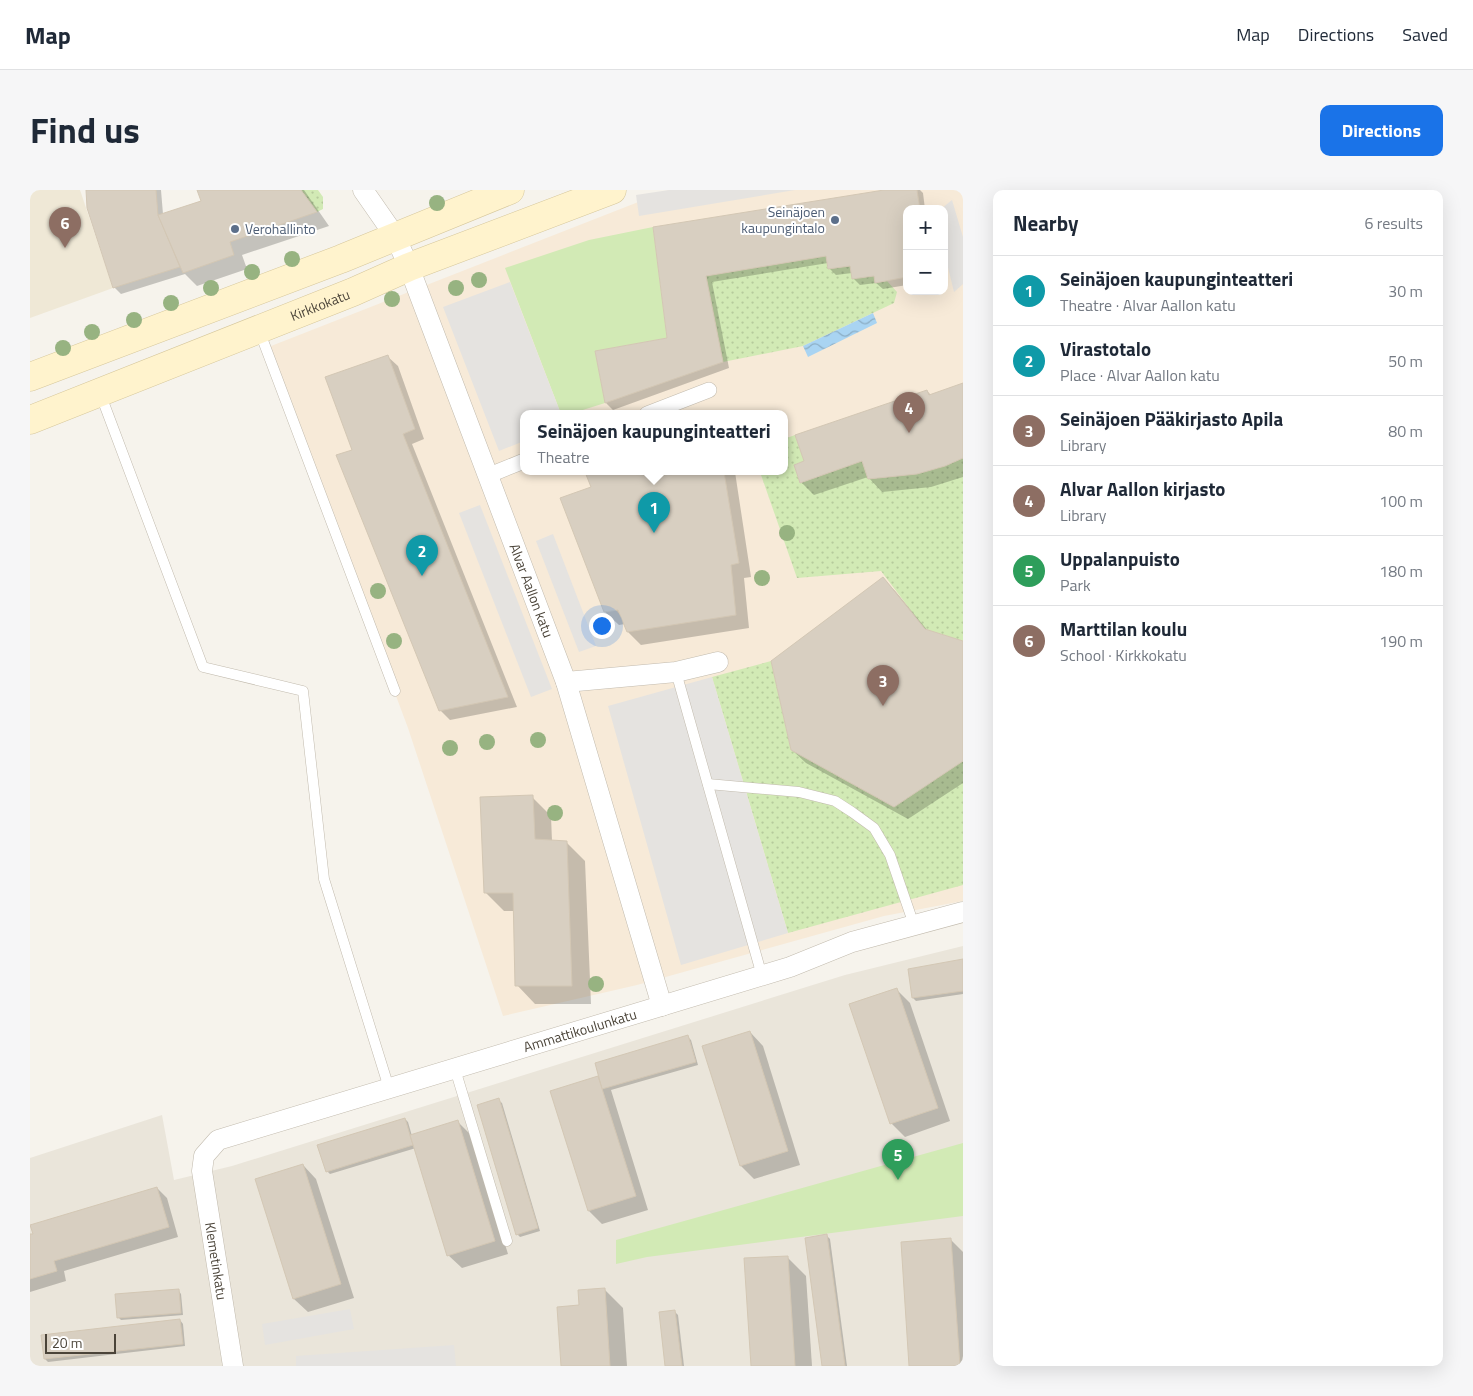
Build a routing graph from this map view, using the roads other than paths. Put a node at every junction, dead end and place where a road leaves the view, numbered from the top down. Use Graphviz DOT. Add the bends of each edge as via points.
graph roads {
  1 [pos="363,190"];
  2 [pos="510,190"];
  3 [pos="612,190"];
  4 [pos="395,236"];
  5 [pos="409,267"];
  6 [pos="259,329"];
  7 [pos="30,377"];
  8 [pos="709,390"];
  9 [pos="100,392"];
  10 [pos="657,410"];
  11 [pos="30,420"];
  12 [pos="520,463"];
  13 [pos="487,476"];
  14 [pos="718,662"];
  15 [pos="676,672"];
  16 [pos="566,682"];
  17 [pos="395,692"];
  18 [pos="708,784"];
  19 [pos="963,912"];
  20 [pos="914,925"];
  21 [pos="762,976"];
  22 [pos="662,1006"];
  23 [pos="455,1068"];
  24 [pos="389,1088"];
  25 [pos="204,1156"];
  26 [pos="507,1241"];
  27 [pos="233,1366"];
  1 -- 4 [label="street, Alvar Aallon katu"];
  2 -- 4 [label="main road"];
  3 -- 5 [label="main road, Kirkkokatu"];
  4 -- 5 [label="street, Alvar Aallon katu"];
  4 -- 7 [label="main road"];
  5 -- 6 [label="main road, Kirkkokatu"];
  5 -- 13 [label="street, Alvar Aallon katu"];
  6 -- 9 [label="main road, Kirkkokatu"];
  6 -- 17 [label="lane"];
  8 -- 10 [label="street"];
  9 -- 11 [label="main road, Kirkkokatu"];
  9 -- 24 [label="lane" via="202,668 303,692 324,879"];
  12 -- 13 [label="street"];
  13 -- 16 [label="street, Alvar Aallon katu"];
  14 -- 15 [label="street"];
  15 -- 16 [label="street"];
  15 -- 18 [label="lane"];
  16 -- 22 [label="street, Alvar Aallon katu"];
  18 -- 20 [label="lane" via="799,792 835,801 852,812 874,828 890,855"];
  18 -- 21 [label="lane"];
  19 -- 20 [label="street, Ammattikoulunkatu"];
  20 -- 21 [label="street, Ammattikoulunkatu" via="852,942"];
  21 -- 22 [label="street, Ammattikoulunkatu"];
  22 -- 23 [label="street, Ammattikoulunkatu"];
  23 -- 24 [label="street, Ammattikoulunkatu"];
  23 -- 26 [label="lane"];
  24 -- 25 [label="street, Ammattikoulunkatu" via="218,1140"];
  25 -- 27 [label="street, Klemetinkatu" via="202,1171"];
}
